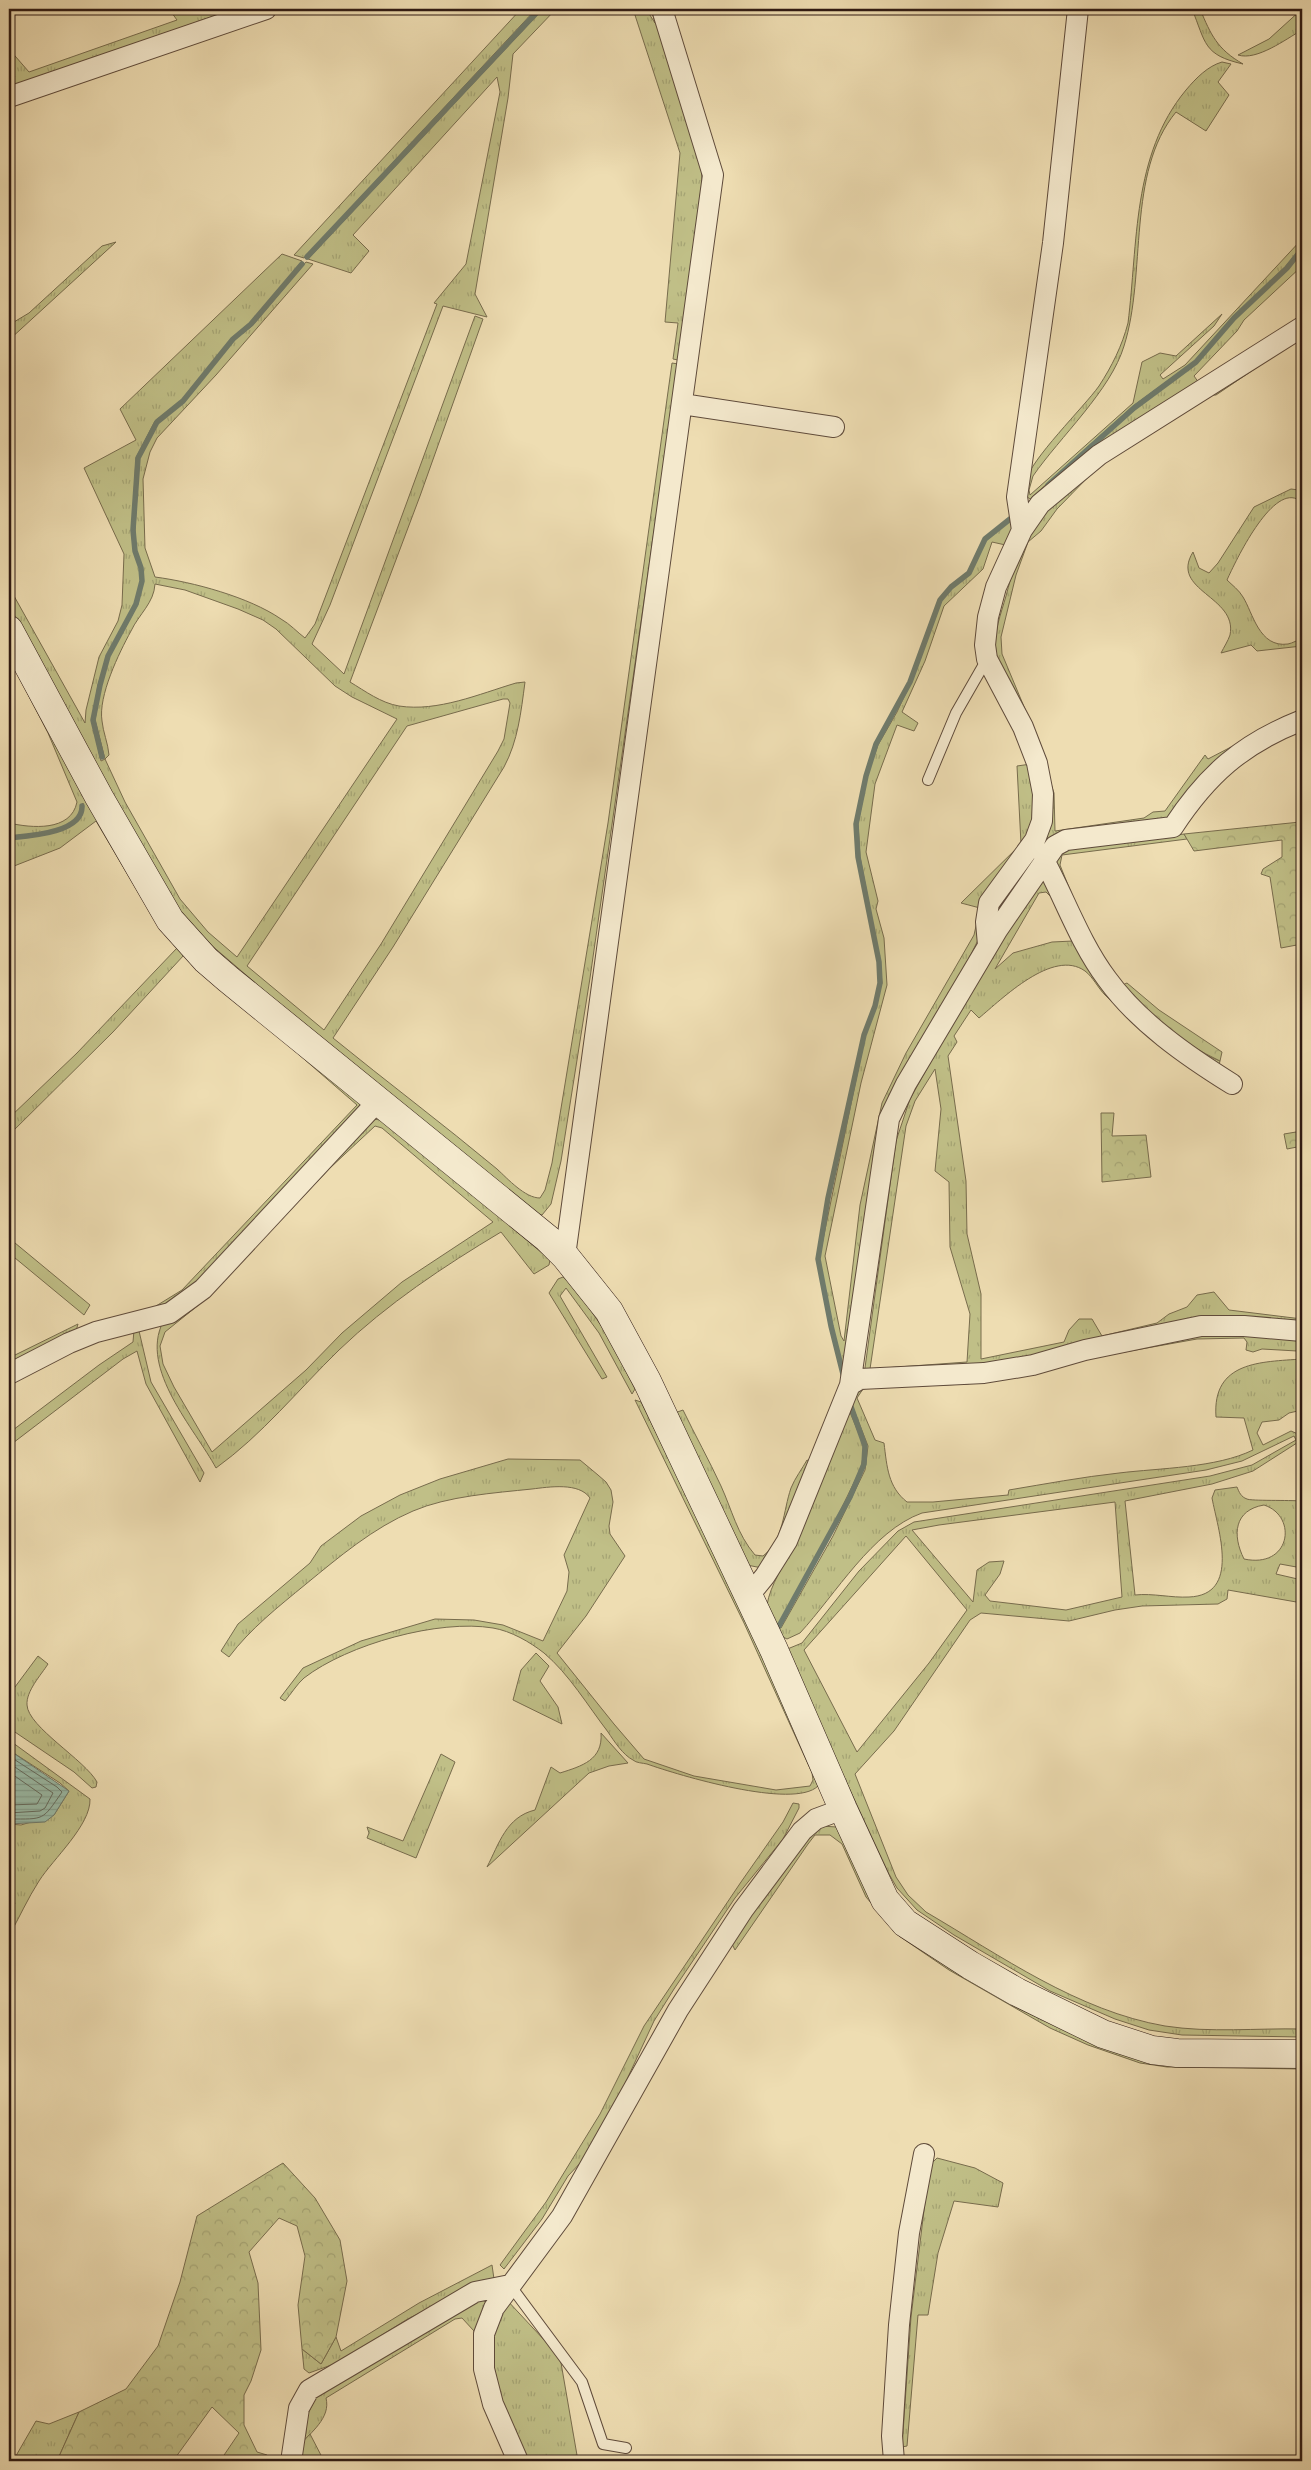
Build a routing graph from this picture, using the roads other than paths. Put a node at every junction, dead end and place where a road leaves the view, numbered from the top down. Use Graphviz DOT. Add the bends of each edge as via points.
graph roads {
  1 [pos="266,9"];
  2 [pos="662,9"];
  3 [pos="1078,9"];
  4 [pos="9,97"];
  5 [pos="1302,327"];
  6 [pos="682,404"];
  7 [pos="834,427"];
  8 [pos="1022,530"];
  9 [pos="9,630"];
  10 [pos="987,659"];
  11 [pos="1300,721"];
  12 [pos="928,780"];
  13 [pos="1044,860"];
  14 [pos="988,945"];
  15 [pos="1232,1084"];
  16 [pos="378,1101"];
  17 [pos="565,1256"];
  18 [pos="1302,1331"];
  19 [pos="9,1374"];
  20 [pos="850,1385"];
  21 [pos="747,1598"];
  22 [pos="843,1810"];
  23 [pos="1302,2054"];
  24 [pos="924,2154"];
  25 [pos="510,2285"];
  26 [pos="626,2448"];
  27 [pos="292,2455"];
  28 [pos="518,2461"];
  29 [pos="894,2461"];
  1 -- 4 [label="street"];
  2 -- 6 [label="street" via="714,175"];
  3 -- 8 [label="street" via="1053,243 1017,497"];
  5 -- 8 [label="street" via="1099,455 1040,504"];
  6 -- 7 [label="street"];
  6 -- 17 [label="street"];
  8 -- 10 [label="street" via="996,587 990,609 985,646"];
  9 -- 16 [label="street" via="170,920 228,980"];
  10 -- 12 [label="lane" via="956,713"];
  10 -- 14 [label="street" via="1023,727 1037,763 1043,794 1042,821 1035,840 989,903 986,922"];
  11 -- 13 [label="street" via="1270,733 1214,772 1173,827 1066,840 1055,846"];
  13 -- 14 [label="street"];
  13 -- 15 [label="street" via="1088,950 1107,980 1133,1008 1191,1059"];
  14 -- 20 [label="street" via="906,1084 889,1119"];
  16 -- 17 [label="street" via="522,1216"];
  16 -- 19 [label="street" via="188,1301 170,1313 96,1332 69,1343"];
  17 -- 21 [label="street" via="609,1311 626,1339"];
  18 -- 20 [label="street" via="1202,1326 1004,1370 860,1379"];
  20 -- 21 [label="street" via="787,1541"];
  21 -- 22 [label="street" via="774,1650"];
  22 -- 23 [label="street" via="885,1900 905,1923 1017,1992 1103,2034 1152,2050 1203,2054"];
  22 -- 25 [label="street" via="816,1819 802,1831 743,1910 678,2010 562,2216"];
  24 -- 29 [label="street" via="909,2233 899,2325 892,2436"];
  25 -- 26 [label="lane" via="582,2382 603,2444"];
  25 -- 27 [label="street" via="475,2292 309,2390 299,2408"];
  25 -- 28 [label="street" via="494,2308 484,2334 484,2369 493,2404"];
}
